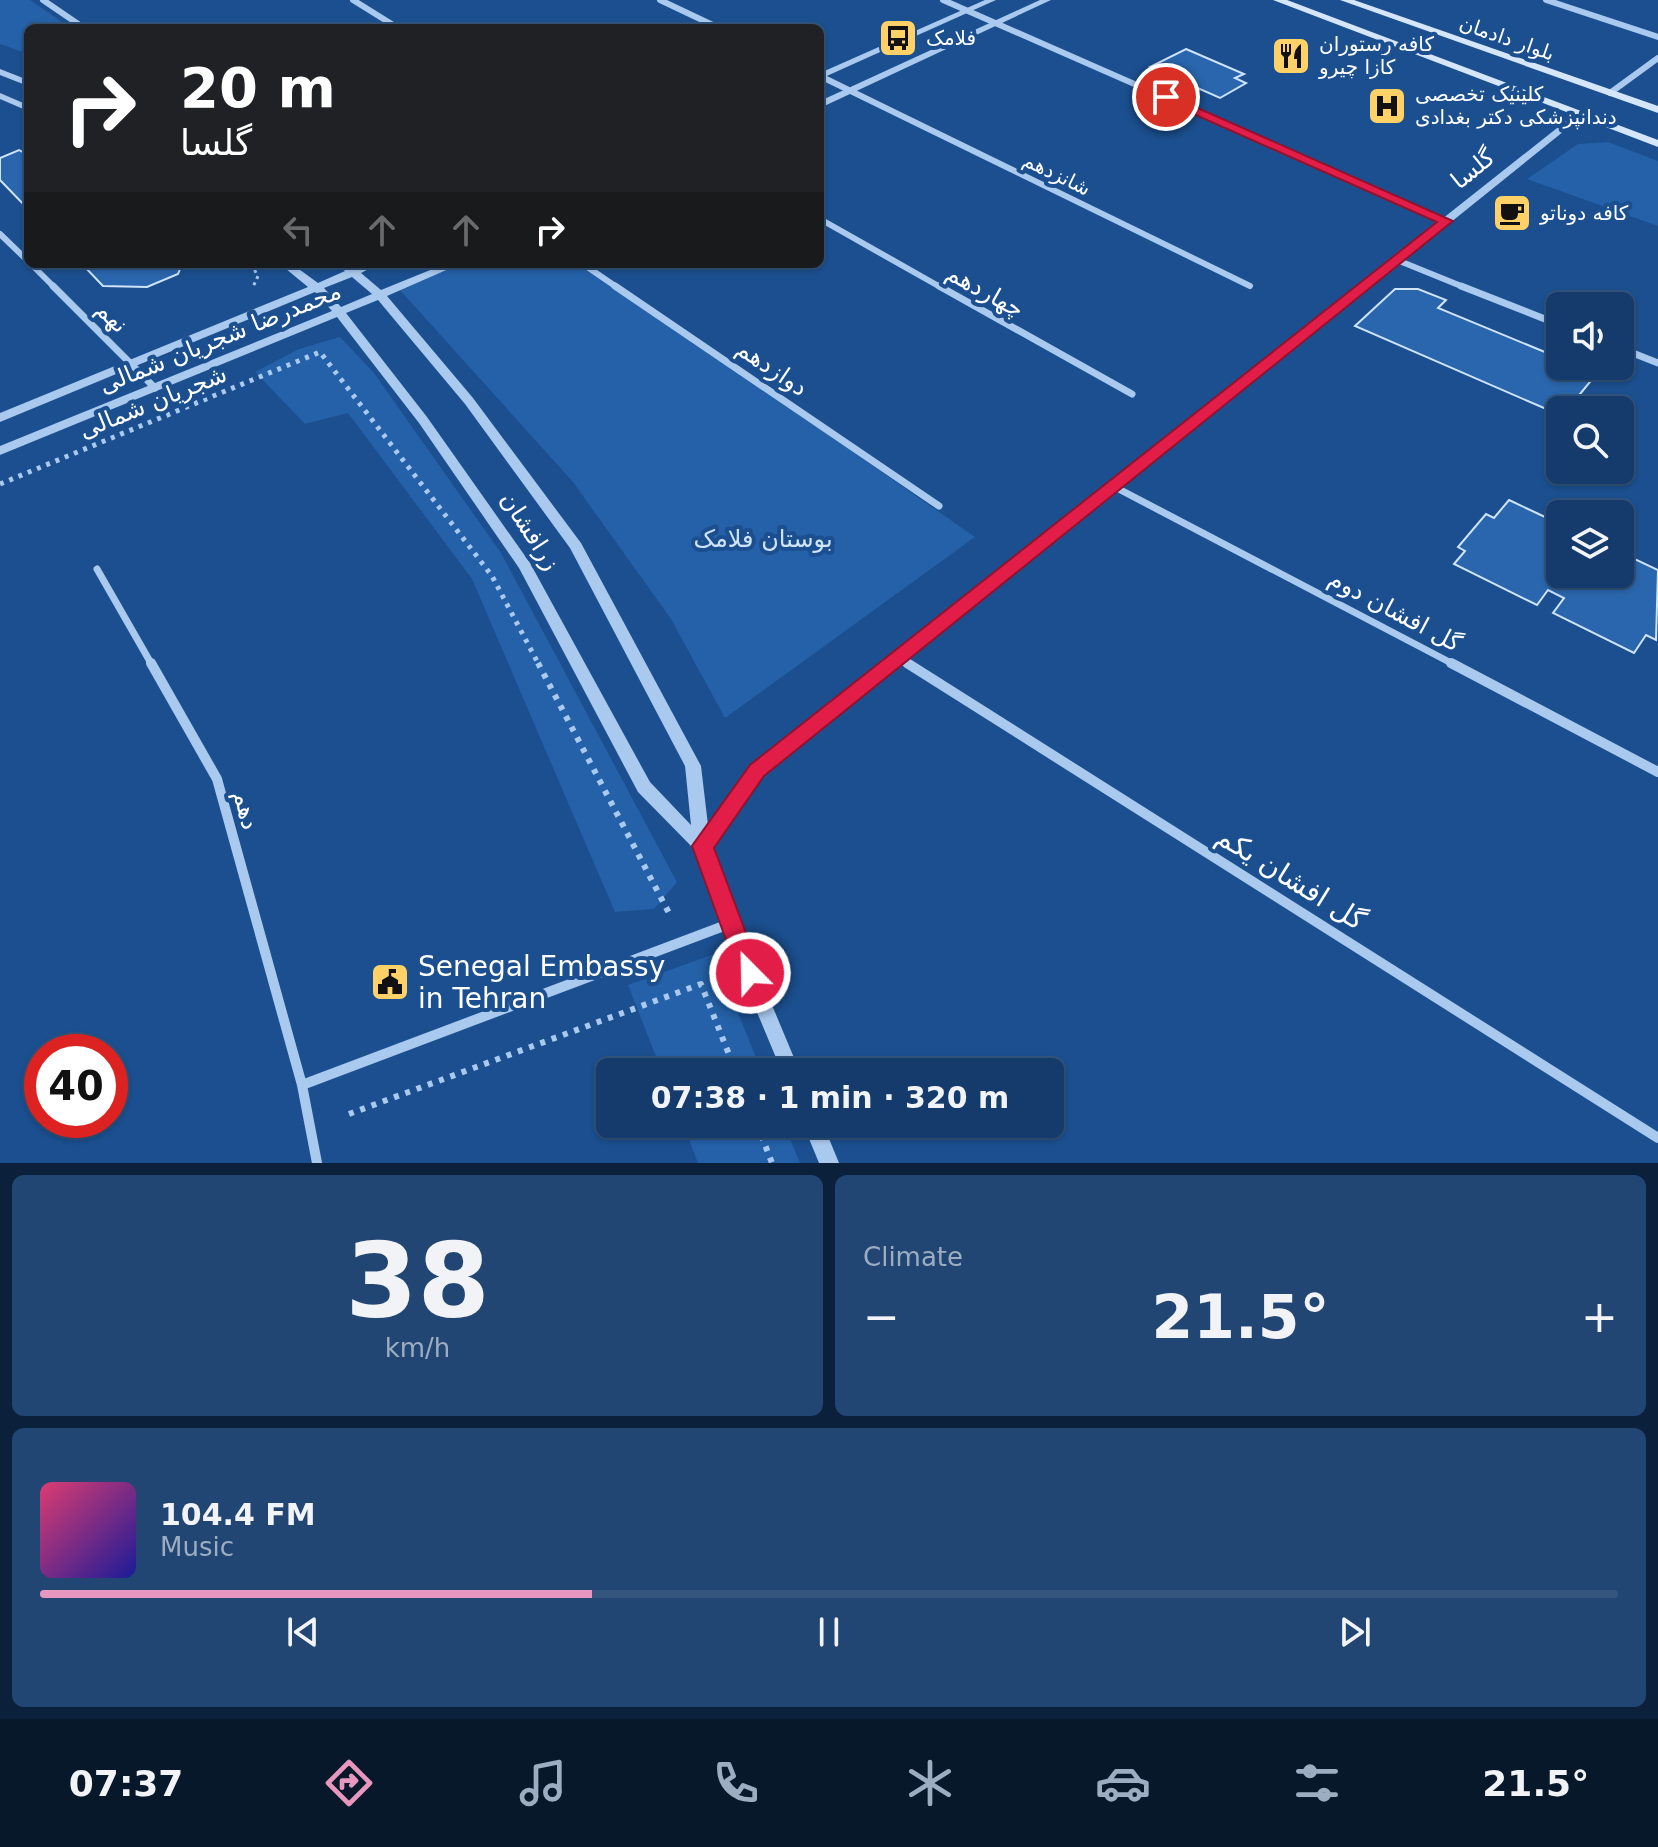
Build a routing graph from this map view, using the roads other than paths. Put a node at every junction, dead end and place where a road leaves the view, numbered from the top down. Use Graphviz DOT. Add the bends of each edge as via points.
graph roads {
  1 [pos="43,0"];
  2 [pos="353,0"];
  3 [pos="660,0"];
  4 [pos="943,0"];
  5 [pos="992,0"];
  6 [pos="1047,0"];
  7 [pos="1278,0"];
  8 [pos="1345,0"];
  9 [pos="1546,0"];
  10 [pos="968,11"];
  11 [pos="998,23"];
  12 [pos="78,24"];
  13 [pos="392,24"];
  14 [pos="711,24"];
  15 [pos="1658,37"];
  16 [pos="1658,58"];
  17 [pos="0,72"];
  18 [pos="824,74"];
  19 [pos="824,78"];
  20 [pos="24,81"];
  21 [pos="849,92"];
  22 [pos="1610,93"];
  23 [pos="0,96"];
  24 [pos="824,103"];
  25 [pos="24,106"];
  26 [pos="1658,110"];
  27 [pos="1579,115"];
  28 [pos="1658,144"];
  29 [pos="824,221"];
  30 [pos="1446,221"];
  31 [pos="0,234"];
  32 [pos="24,257"];
  33 [pos="1397,260"];
  34 [pos="35,268"];
  35 [pos="290,268"];
  36 [pos="349,268"];
  37 [pos="362,268"];
  38 [pos="446,268"];
  39 [pos="589,268"];
  40 [pos="354,271"];
  41 [pos="1250,286"];
  42 [pos="316,287"];
  43 [pos="381,296"];
  44 [pos="340,313"];
  45 [pos="1546,319"];
  46 [pos="1634,354"];
  47 [pos="133,362"];
  48 [pos="1658,363"];
  49 [pos="155,388"];
  50 [pos="1132,394"];
  51 [pos="0,418"];
  52 [pos="0,451"];
  53 [pos="1113,486"];
  54 [pos="939,506"];
  55 [pos="97,569"];
  56 [pos="898,658"];
  57 [pos="1658,772"];
  58 [pos="702,846"];
  59 [pos="729,924"];
  60 [pos="785,1058"];
  61 [pos="302,1085"];
  62 [pos="819,1138"];
  63 [pos="1658,1138"];
  64 [pos="317,1163"];
  65 [pos="829,1163"];
  1 -- 12 [label="street"];
  2 -- 13 [label="street"];
  3 -- 14 [label="street"];
  4 -- 10 [label="street"];
  5 -- 10 [label="street"];
  6 -- 11 [label="street"];
  7 -- 27 [label="main road, بلوار دادمان"];
  8 -- 22 [label="main road, بلوار دادمان"];
  9 -- 15 [label="street"];
  10 -- 11 [label="street"];
  10 -- 18 [label="street"];
  11 -- 21 [label="street"];
  11 -- 30 [label="street"];
  16 -- 22 [label="street"];
  17 -- 20 [label="street"];
  19 -- 21 [label="street, شانزدهم"];
  21 -- 24 [label="street"];
  21 -- 41 [label="street, شانزدهم"];
  22 -- 26 [label="main road, بلوار دادمان"];
  23 -- 25 [label="street"];
  27 -- 28 [label="main road, بلوار دادمان"];
  27 -- 30 [label="street, گلسا"];
  29 -- 50 [label="street, چهاردهم"];
  30 -- 33 [label="street, گلسا"];
  31 -- 32 [label="street, نهم"];
  33 -- 45 [label="street"];
  33 -- 53 [label="street, گلسا"];
  34 -- 47 [label="street, نهم"];
  35 -- 42 [label="street, زرافشان"];
  36 -- 40 [label="street, زرافشان"];
  37 -- 40 [label="street, محمدرضا شجریان شمالی"];
  38 -- 43 [label="street, محمدرضا شجریان شمالی"];
  39 -- 54 [label="street, دوازدهم"];
  40 -- 42 [label="street, محمدرضا شجریان شمالی"];
  40 -- 43 [label="street, زرافشان"];
  42 -- 44 [label="street, زرافشان"];
  42 -- 47 [label="street, محمدرضا شجریان شمالی"];
  43 -- 44 [label="street, محمدرضا شجریان شمالی"];
  43 -- 58 [label="street, زرافشان" via="469,401 576,546 693,766"];
  44 -- 49 [label="street, محمدرضا شجریان شمالی"];
  44 -- 58 [label="street, زرافشان" via="525,566 644,787"];
  46 -- 48 [label="street"];
  47 -- 49 [label="street, نهم"];
  47 -- 51 [label="street, محمدرضا شجریان شمالی"];
  49 -- 52 [label="street, محمدرضا شجریان شمالی"];
  53 -- 56 [label="street, گلسا"];
  53 -- 57 [label="street, گل افشان دوم"];
  55 -- 61 [label="street, دهم" via="217,779"];
  56 -- 58 [label="street, گلسا" via="757,771"];
  56 -- 63 [label="street, گل افشان یکم"];
  58 -- 59 [label="street, زرافشان"];
  59 -- 60 [label="street, زرافشان"];
  59 -- 61 [label="street"];
  61 -- 64 [label="street, دهم"];
  62 -- 65 [label="street"];
}
